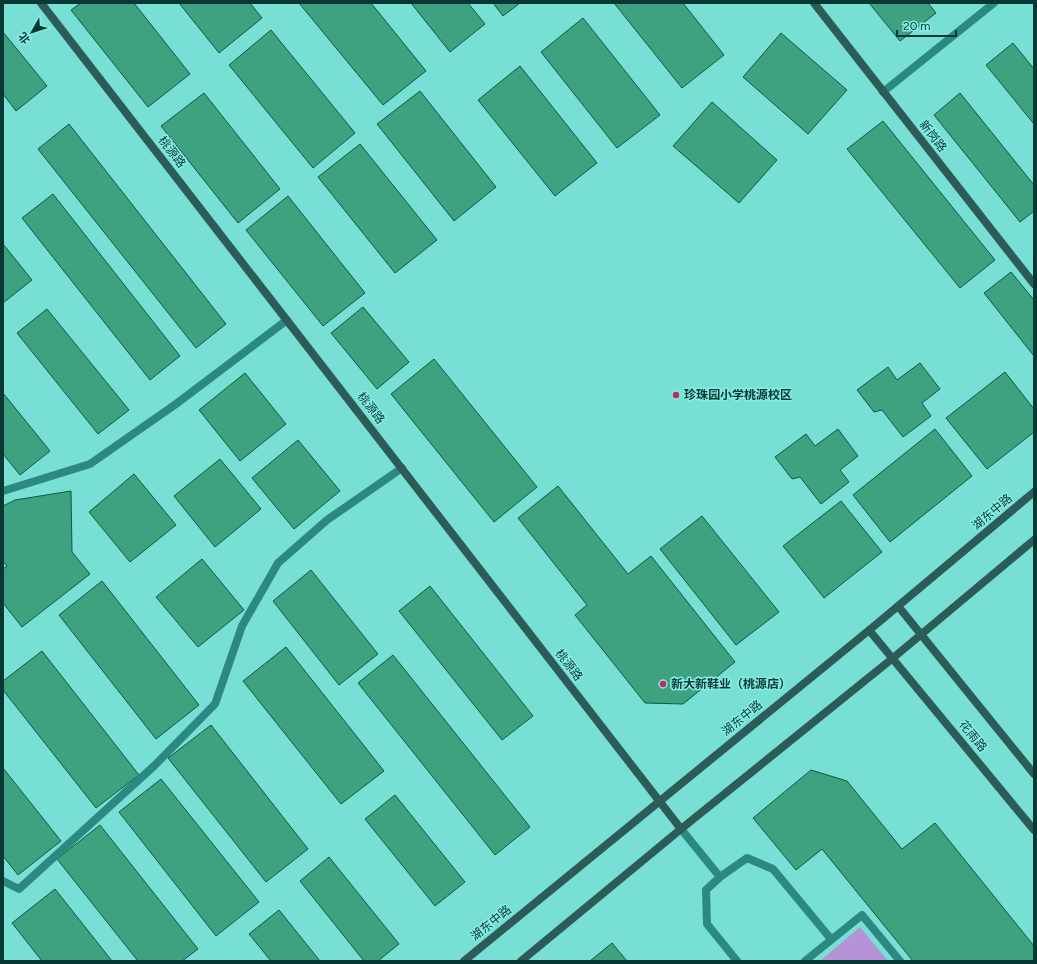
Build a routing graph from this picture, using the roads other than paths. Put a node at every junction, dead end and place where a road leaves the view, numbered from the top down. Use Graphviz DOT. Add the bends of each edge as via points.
graph roads {
  1 [pos="41,3"];
  2 [pos="814,3"];
  3 [pos="994,3"];
  4 [pos="883,92"];
  5 [pos="1034,284"];
  6 [pos="287,320"];
  7 [pos="402,468"];
  8 [pos="3,490"];
  9 [pos="1034,492"];
  10 [pos="1034,540"];
  11 [pos="898,606"];
  12 [pos="869,630"];
  13 [pos="921,635"];
  14 [pos="893,658"];
  15 [pos="1034,774"];
  16 [pos="659,801"];
  17 [pos="681,829"];
  18 [pos="1034,830"];
  19 [pos="720,877"];
  20 [pos="3,881"];
  21 [pos="831,939"];
  22 [pos="464,961"];
  23 [pos="521,961"];
  24 [pos="737,961"];
  25 [pos="805,961"];
  26 [pos="900,961"];
  1 -- 6 [label="street, 桃源路"];
  2 -- 4 [label="street, 新岗路"];
  3 -- 4 [label="street"];
  4 -- 5 [label="street, 新岗路"];
  6 -- 7 [label="street, 桃源路"];
  6 -- 8 [label="street" via="176,404 90,464"];
  7 -- 16 [label="street, 桃源路"];
  7 -- 20 [label="street" via="327,520 278,563 242,626 215,704 154,766 19,888"];
  9 -- 11 [label="street, 湖东中路"];
  10 -- 13 [label="street"];
  11 -- 12 [label="street, 湖东中路"];
  11 -- 13 [label="street"];
  12 -- 14 [label="street, 花雨路"];
  12 -- 16 [label="street, 湖东中路"];
  13 -- 14 [label="street"];
  13 -- 15 [label="street"];
  14 -- 17 [label="street"];
  14 -- 18 [label="street, 花雨路"];
  16 -- 17 [label="street, 桃源路"];
  16 -- 22 [label="street, 湖东中路"];
  17 -- 19 [label="street"];
  17 -- 23 [label="street"];
  19 -- 21 [label="street" via="747,858 773,869"];
  19 -- 24 [label="street" via="706,890 707,924"];
  21 -- 25 [label="street"];
  21 -- 26 [label="street" via="862,915"];
}
